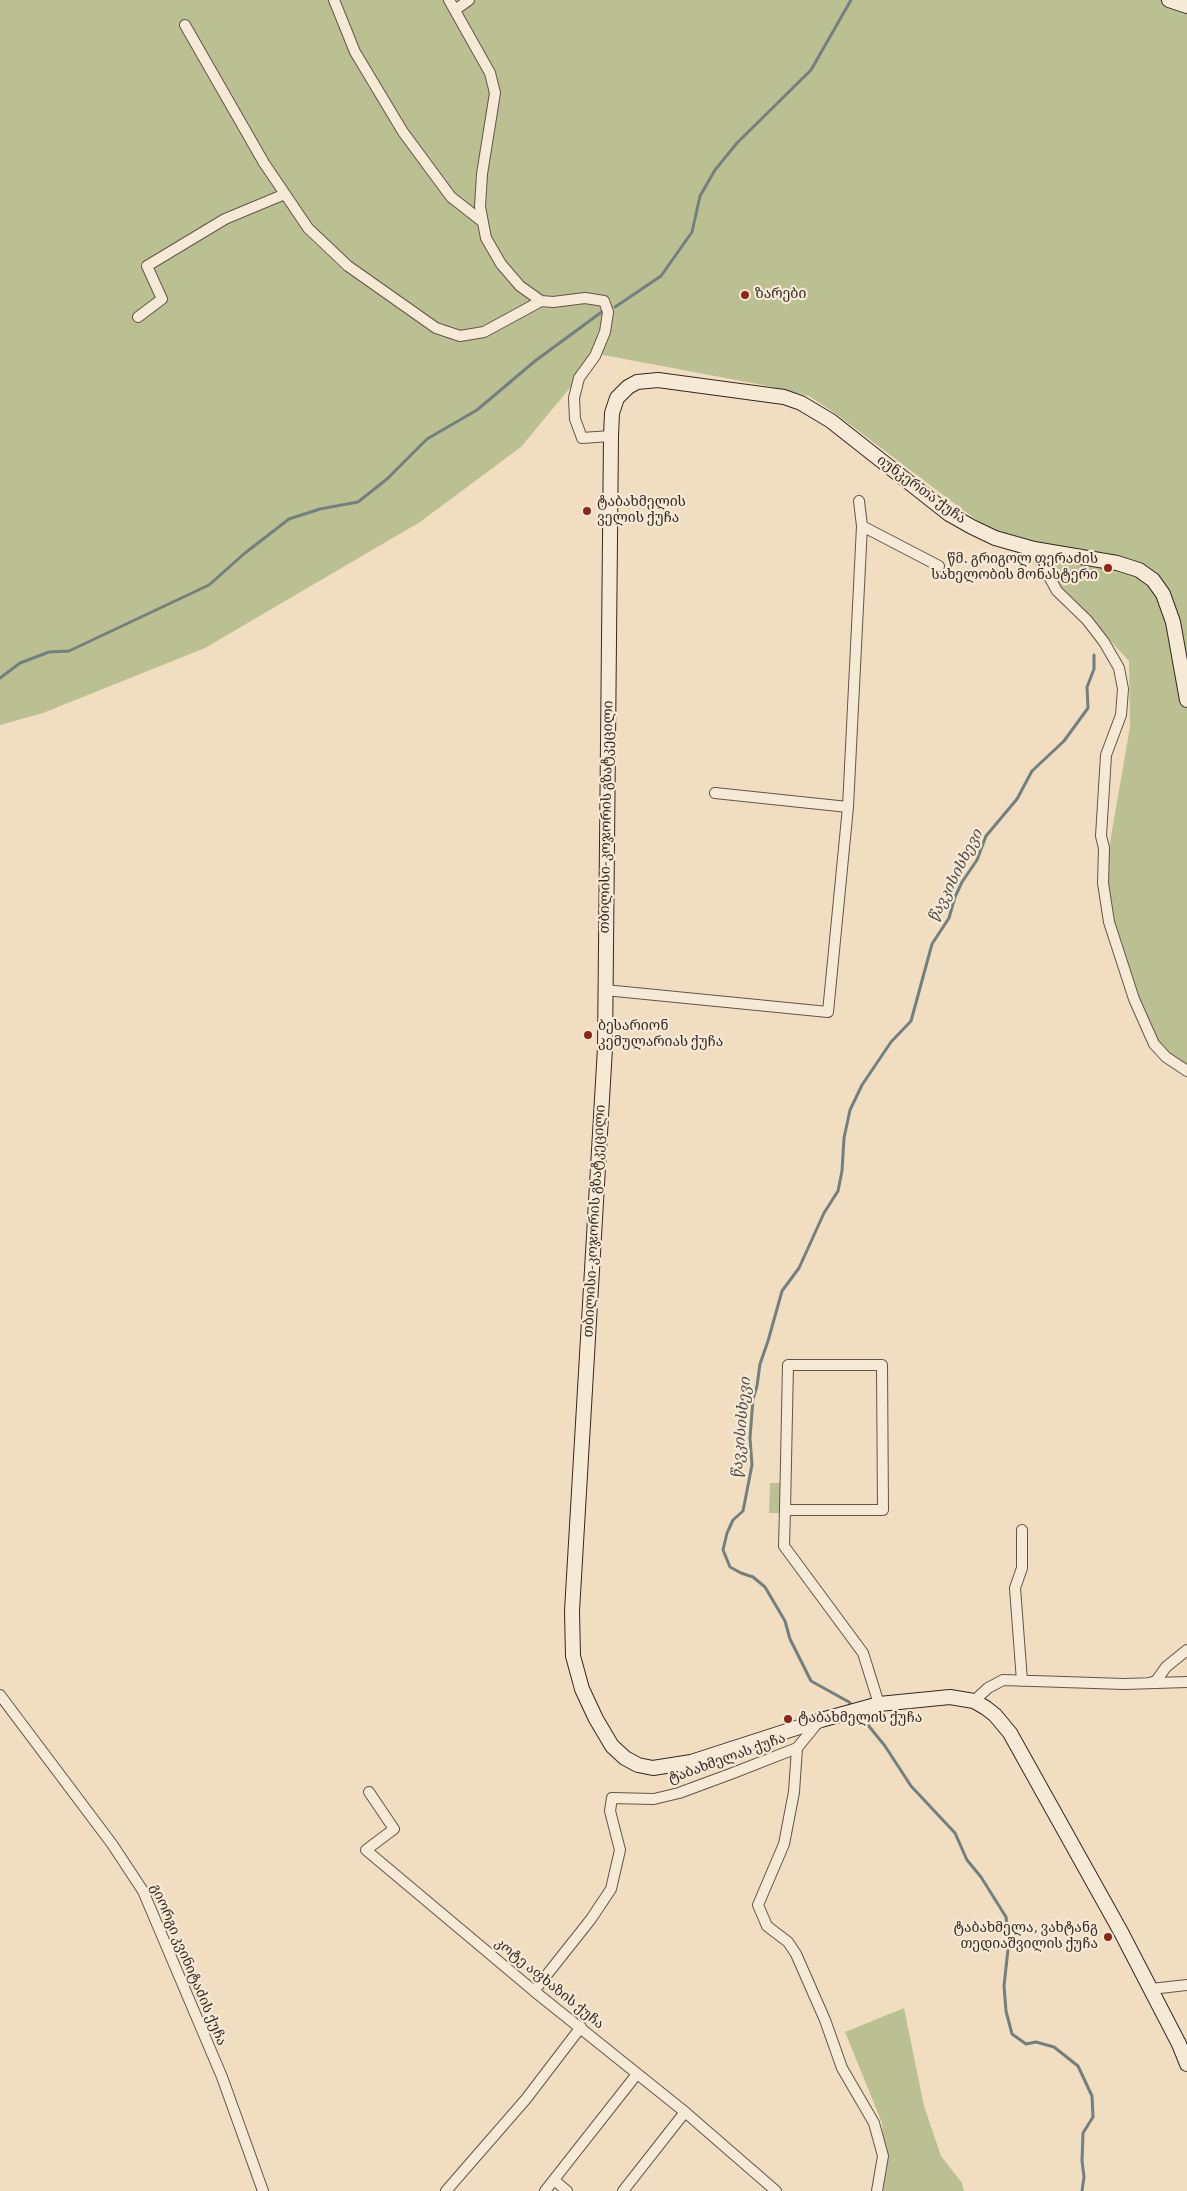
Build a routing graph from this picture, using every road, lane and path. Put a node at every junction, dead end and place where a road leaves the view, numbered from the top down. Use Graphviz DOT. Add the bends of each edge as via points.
graph roads {
  1 [pos="334,0"];
  2 [pos="450,0"];
  3 [pos="469,0"];
  4 [pos="1169,0"];
  5 [pos="1187,6"];
  6 [pos="455,10"];
  7 [pos="185,25"];
  8 [pos="285,194"];
  9 [pos="483,222"];
  10 [pos="541,301"];
  11 [pos="138,317"];
  12 [pos="611,436"];
  13 [pos="859,501"];
  14 [pos="862,526"];
  15 [pos="1034,549"];
  16 [pos="939,566"];
  17 [pos="1187,700"];
  18 [pos="715,793"];
  19 [pos="848,807"];
  20 [pos="605,990"];
  21 [pos="1187,1071"];
  22 [pos="785,1510"];
  23 [pos="1022,1530"];
  24 [pos="1187,1650"];
  25 [pos="1022,1681"];
  26 [pos="1187,1682"];
  27 [pos="1146,1684"];
  28 [pos="0,1696"];
  29 [pos="974,1701"];
  30 [pos="880,1704"];
  31 [pos="821,1720"];
  32 [pos="797,1748"];
  33 [pos="369,1792"];
  34 [pos="1187,1985"];
  35 [pos="1151,1989"];
  36 [pos="534,1991"];
  37 [pos="580,2027"];
  38 [pos="1187,2064"];
  39 [pos="636,2074"];
  40 [pos="685,2112"];
  41 [pos="554,2180"];
  42 [pos="263,2191"];
  43 [pos="446,2191"];
  44 [pos="545,2191"];
  45 [pos="567,2191"];
  46 [pos="623,2191"];
  47 [pos="776,2191"];
  48 [pos="877,2191"];
  1 -- 9 [label="street" via="354,52 403,132 451,197"];
  2 -- 6 [label="street"];
  3 -- 6 [label="street"];
  4 -- 5 [label="main road"];
  6 -- 9 [label="street" via="490,73 496,93 482,174 480,207"];
  7 -- 8 [label="street"];
  8 -- 10 [label="street" via="308,228 348,266 436,328 460,336 484,332"];
  8 -- 11 [label="street" via="225,219 147,266 162,299"];
  9 -- 10 [label="street" via="486,238 500,264 520,286"];
  10 -- 12 [label="street" via="585,298 604,301 608,312 605,332 595,356 579,378 574,398 575,419 582,438"];
  12 -- 15 [label="main road, იუნკერთა ქუჩა" via="612,413 617,398 628,387 647,380 784,397 831,421 949,514 995,538"];
  12 -- 20 [label="main road, თბილისი-კოჯორის გზატკეცილი"];
  13 -- 14 [label="street"];
  14 -- 16 [label="street"];
  14 -- 19 [label="street"];
  15 -- 17 [label="main road, იუნკერთა ქუჩა" via="1117,563 1140,570 1153,580 1163,594 1173,622"];
  15 -- 21 [label="street" via="1057,591 1087,620 1119,668 1124,689 1121,715 1106,755 1100,836 1104,848 1102,882 1109,922 1134,999 1154,1044"];
  18 -- 19 [label="street"];
  19 -- 20 [label="street" via="828,1012"];
  20 -- 31 [label="main road, თბილისი-კოჯორის გზატკეცილი" via="605,1048 572,1611 573,1656 582,1689 612,1746 638,1766 653,1768 691,1762"];
  22 -- 22 [label="street" via="883,1510 882,1365 788,1365"];
  22 -- 30 [label="street" via="784,1546 863,1653"];
  23 -- 25 [label="street" via="1022,1568 1015,1588"];
  24 -- 27 [label="street" via="1166,1667 1156,1681"];
  25 -- 27 [label="street"];
  25 -- 29 [label="street" via="1003,1680"];
  26 -- 27 [label="street"];
  28 -- 42 [label="street, გიორგი კვინიტაძის ქუჩა" via="112,1844 143,1891 222,2077"];
  29 -- 30 [label="main road, თბილისი-კოჯორის გზატკეცილი" via="950,1697"];
  29 -- 35 [label="main road, თბილისი-კოჯორის გზატკეცილი" via="995,1715 1010,1733"];
  30 -- 31 [label="main road, თბილისი-კოჯორის გზატკეცილი"];
  31 -- 32 [label="street, ტაბახმელას ქუჩა"];
  32 -- 36 [label="street, ტაბახმელას ქუჩა" via="678,1793 654,1798 612,1798 610,1811 620,1850 611,1889"];
  32 -- 48 [label="street" via="794,1792 784,1844 758,1905 767,1926 788,1942 796,1954 842,2068 874,2123 882,2156"];
  33 -- 36 [label="street, კოტე აფხაზის ქუჩა" via="394,1829 366,1850"];
  34 -- 35 [label="street"];
  35 -- 38 [label="main road, თბილისი-კოჯორის გზატკეცილი"];
  36 -- 37 [label="street, კოტე აფხაზის ქუჩა"];
  37 -- 39 [label="street, კოტე აფხაზის ქუჩა"];
  37 -- 43 [label="street" via="526,2099"];
  39 -- 40 [label="street, კოტე აფხაზის ქუჩა"];
  39 -- 41 [label="street"];
  40 -- 46 [label="street"];
  40 -- 47 [label="street, კოტე აფხაზის ქუჩა"];
  41 -- 44 [label="street"];
  41 -- 45 [label="street"];
}
